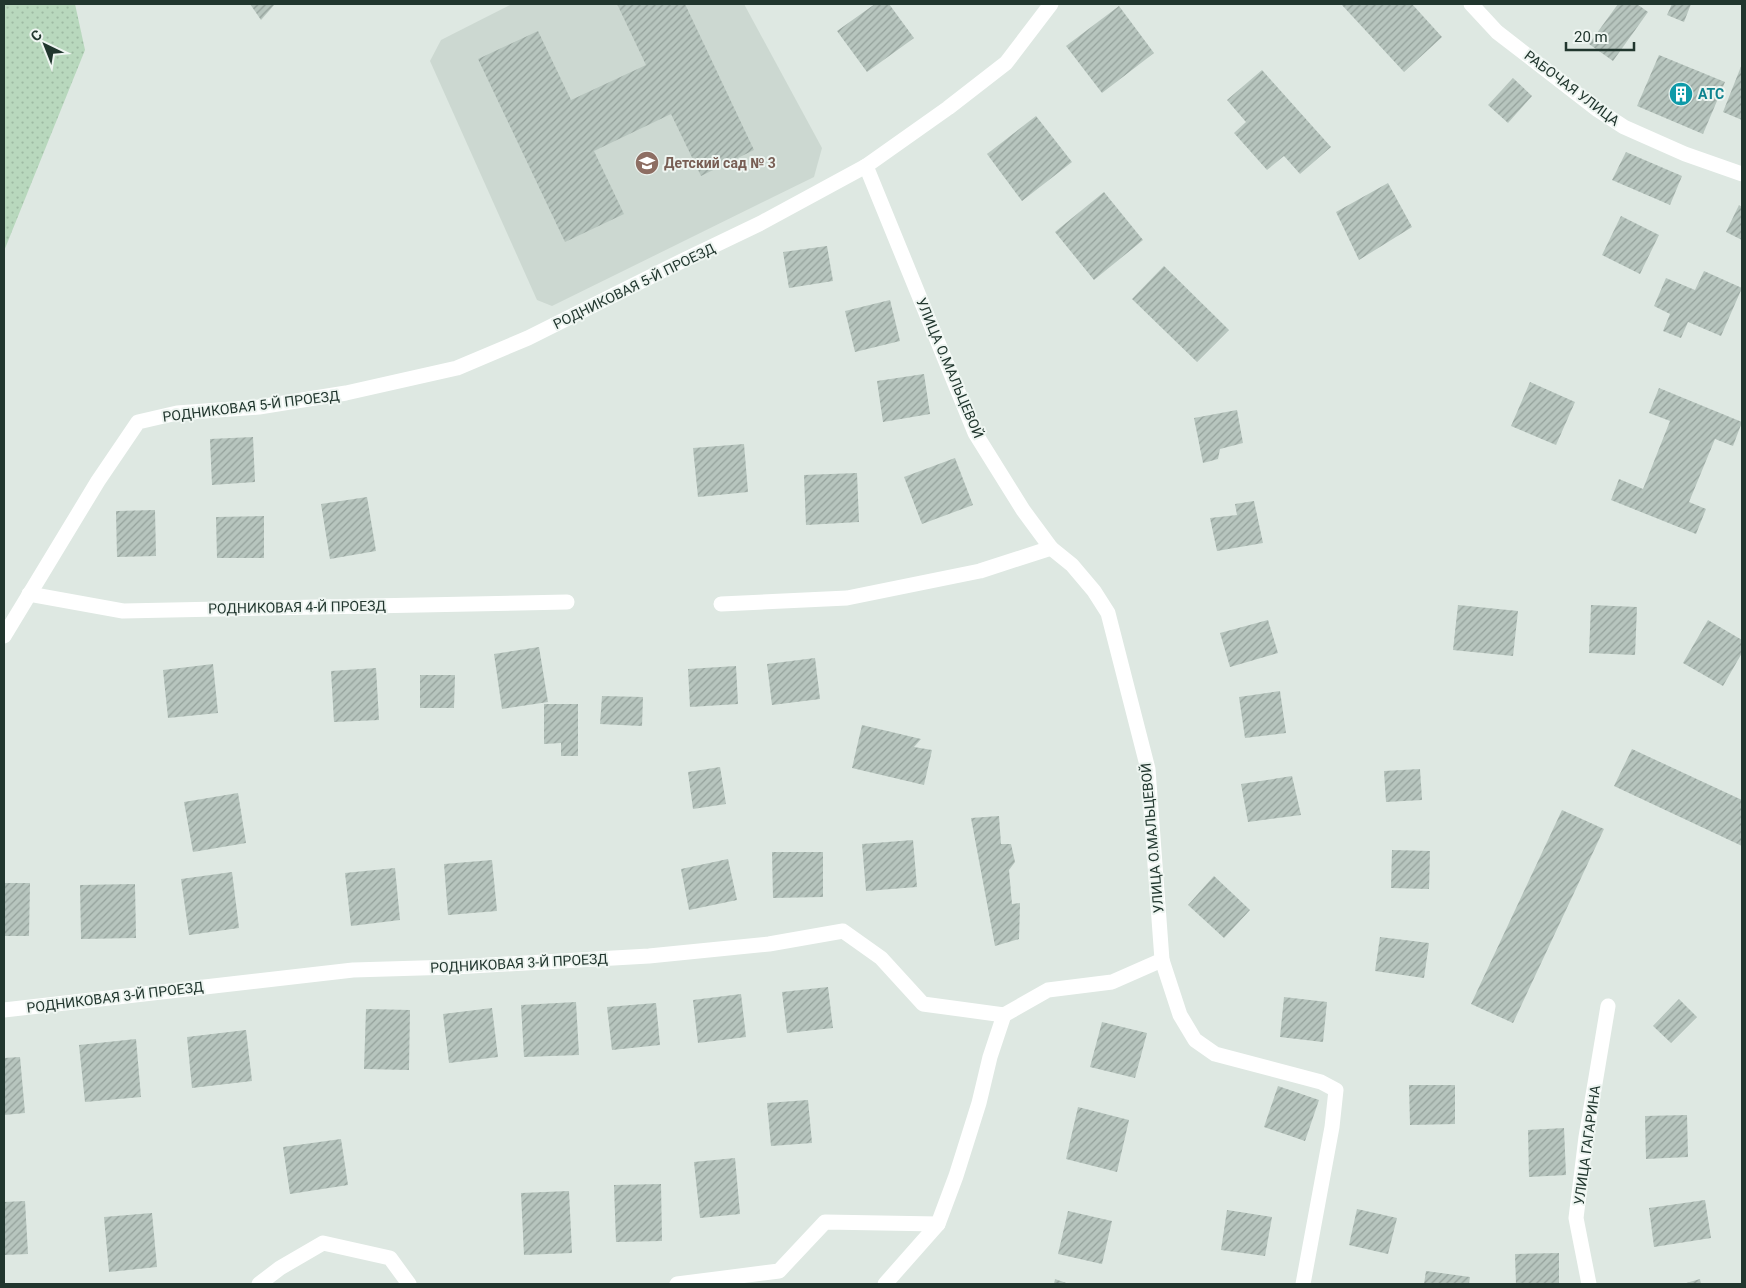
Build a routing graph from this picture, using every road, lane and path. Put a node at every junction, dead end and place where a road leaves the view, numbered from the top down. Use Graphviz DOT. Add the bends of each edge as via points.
graph roads {
  1 [pos="1051,4"];
  2 [pos="1471,4"];
  3 [pos="866,166"];
  4 [pos="1742,174"];
  5 [pos="1052,548"];
  6 [pos="29,594"];
  7 [pos="566,602"];
  8 [pos="721,604"];
  9 [pos="4,636"];
  10 [pos="1162,960"];
  11 [pos="1608,1006"];
  12 [pos="4,1010"];
  13 [pos="1004,1015"];
  14 [pos="938,1224"];
  15 [pos="259,1284"];
  16 [pos="409,1284"];
  17 [pos="677,1284"];
  18 [pos="885,1284"];
  19 [pos="1304,1284"];
  20 [pos="1589,1284"];
  1 -- 3 [label="street" via="1006,63"];
  2 -- 4 [label="street, РАБОЧАЯ УЛИЦА" via="1497,32 1624,127 1685,154"];
  3 -- 5 [label="street, УЛИЦА О.МАЛЬЦЕВОЙ" via="975,433 1023,510"];
  3 -- 6 [label="street, РОДНИКОВАЯ 5-Й ПРОЕЗД" via="761,223 528,338 457,368 346,393 259,407 177,413 138,422"];
  5 -- 8 [label="street" via="980,571 847,598"];
  5 -- 10 [label="street, УЛИЦА О.МАЛЬЦЕВОЙ" via="1072,565 1108,613 1148,770"];
  6 -- 7 [label="street, РОДНИКОВАЯ 4-Й ПРОЕЗД" via="122,611"];
  6 -- 9 [label="street, РОДНИКОВАЯ 5-Й ПРОЕЗД"];
  10 -- 13 [label="street" via="1112,982 1048,990"];
  10 -- 19 [label="street, УЛИЦА О.МАЛЬЦЕВОЙ" via="1180,1015 1195,1040 1214,1054 1321,1082 1336,1090"];
  11 -- 20 [label="street, УЛИЦА ГАГАРИНА" via="1576,1218"];
  12 -- 13 [label="street, РОДНИКОВАЯ 3-Й ПРОЕЗД" via="353,970 649,956 769,944 843,931 881,958 923,1004"];
  13 -- 14 [label="street" via="956,1176"];
  14 -- 17 [label="street" via="825,1222 779,1271"];
  14 -- 18 [label="street"];
  15 -- 16 [label="street" via="323,1243 390,1258"];
}
